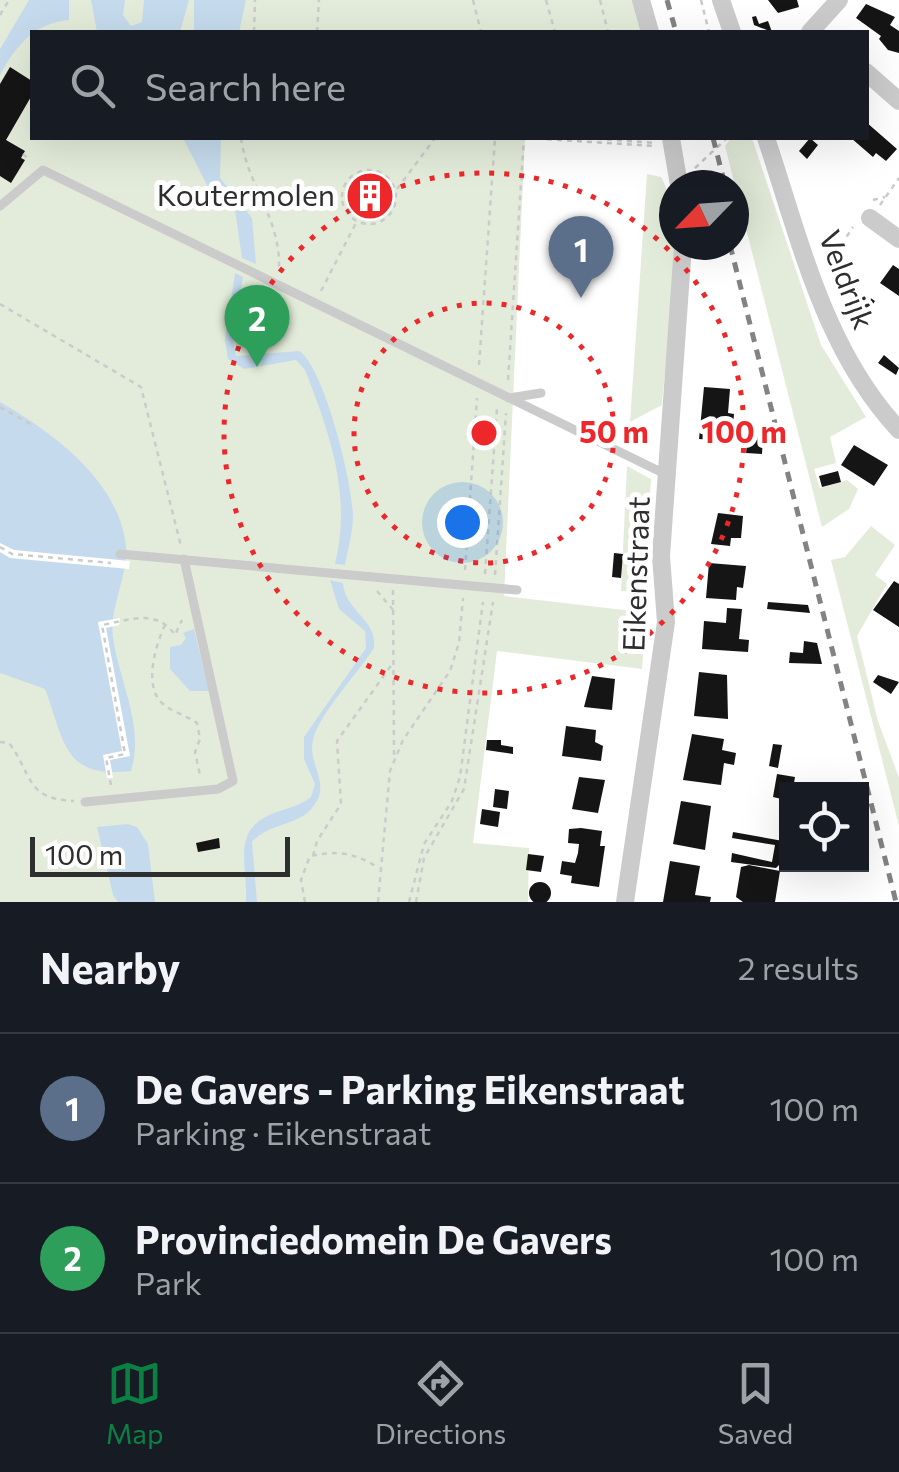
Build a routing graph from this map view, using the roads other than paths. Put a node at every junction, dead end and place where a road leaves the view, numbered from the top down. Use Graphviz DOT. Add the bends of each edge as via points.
graph roads {
  1 [pos="641,0"];
  2 [pos="721,0"];
  3 [pos="839,0"];
  4 [pos="649,30"];
  5 [pos="731,30"];
  6 [pos="819,30"];
  7 [pos="869,75"];
  8 [pos="899,101"];
  9 [pos="767,140"];
  10 [pos="672,143"];
  11 [pos="676,170"];
  12 [pos="0,206"];
  13 [pos="867,212"];
  14 [pos="899,239"];
  15 [pos="683,260"];
  16 [pos="541,394"];
  17 [pos="502,396"];
  18 [pos="899,400"];
  19 [pos="885,414"];
  20 [pos="899,430"];
  21 [pos="668,474"];
  22 [pos="184,558"];
  23 [pos="120,559"];
  24 [pos="517,590"];
  25 [pos="85,802"];
  26 [pos="625,902"];
  1 -- 4 [label="street"];
  2 -- 5 [label="street"];
  3 -- 6 [label="street"];
  7 -- 8 [label="street"];
  9 -- 19 [label="street, Veldrijk" via="822,304 854,373"];
  10 -- 11 [label="street"];
  12 -- 17 [label="lane" via="43,170"];
  13 -- 14 [label="street"];
  15 -- 21 [label="street, Eikenstraat"];
  16 -- 17 [label="lane"];
  17 -- 21 [label="lane"];
  18 -- 19 [label="street"];
  19 -- 20 [label="street, Veldrijk"];
  21 -- 26 [label="street, Eikenstraat" via="661,588 666,622"];
  22 -- 23 [label="lane"];
  22 -- 24 [label="lane"];
  22 -- 25 [label="lane" via="234,772 227,787"];
}
